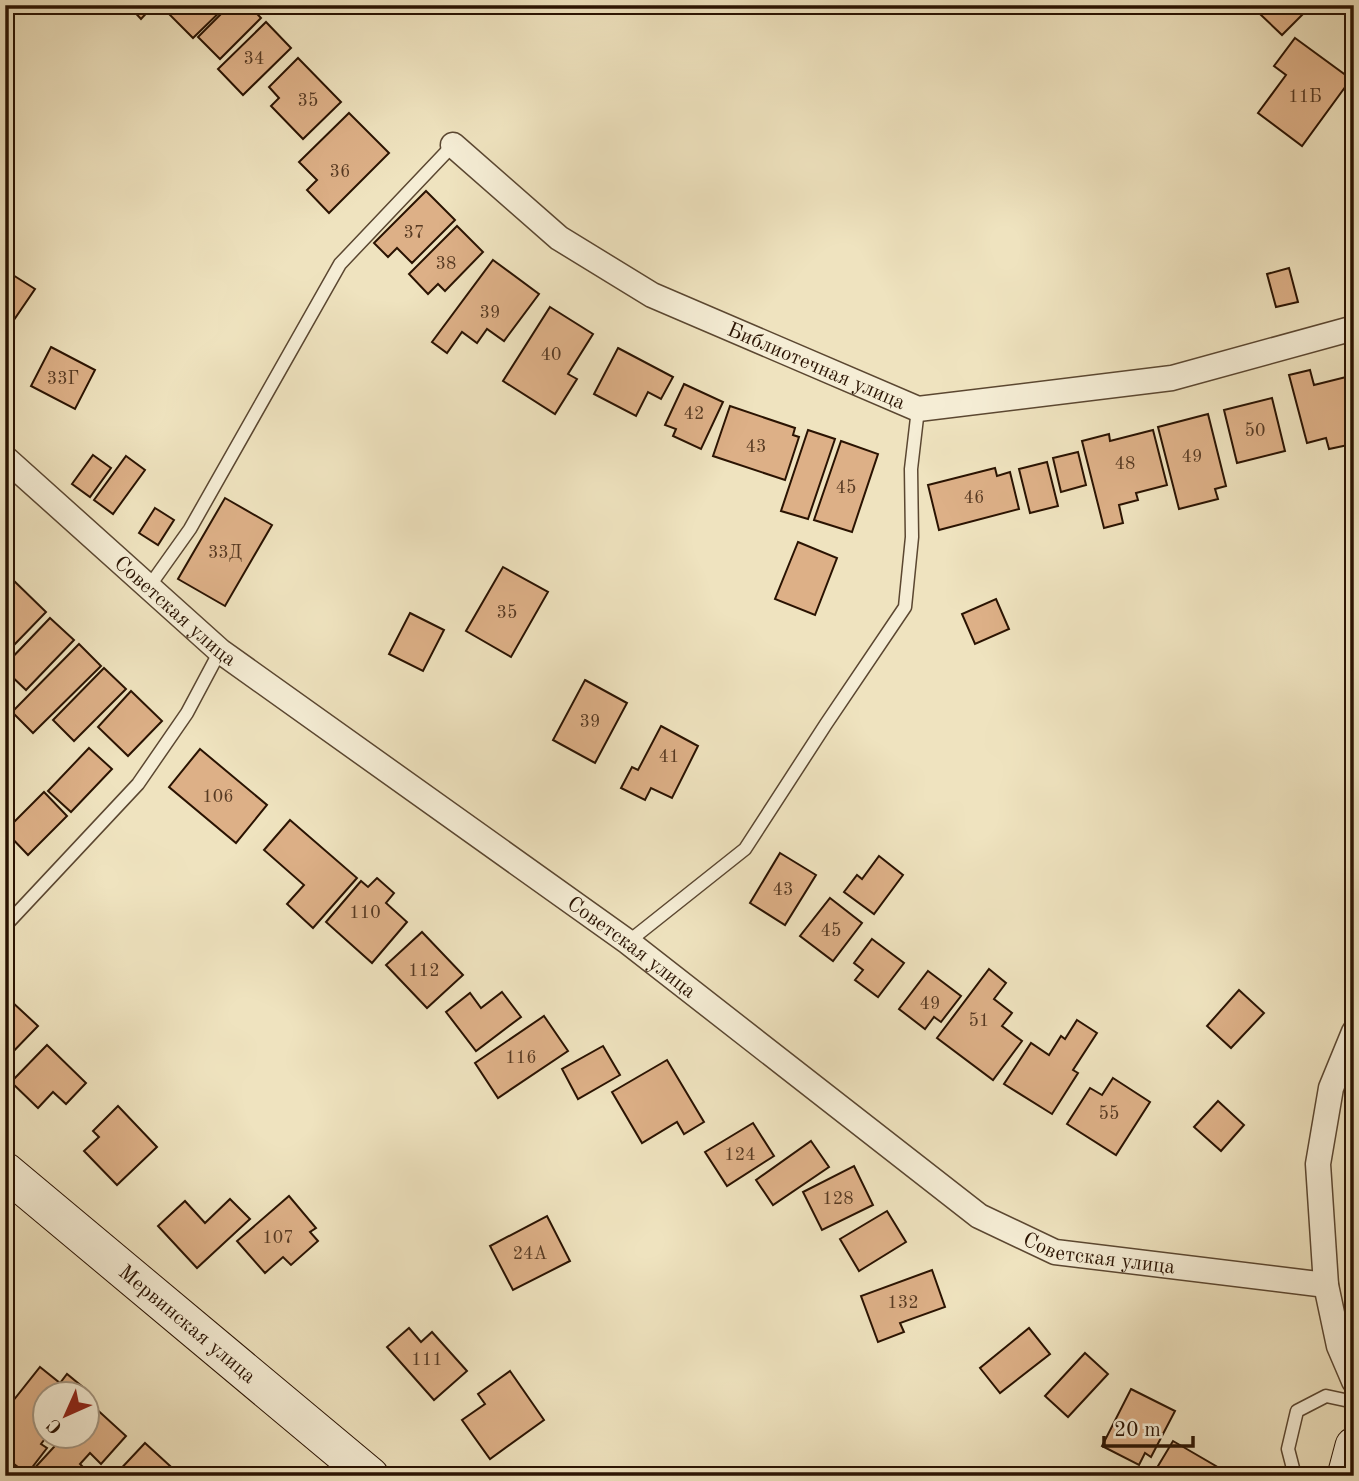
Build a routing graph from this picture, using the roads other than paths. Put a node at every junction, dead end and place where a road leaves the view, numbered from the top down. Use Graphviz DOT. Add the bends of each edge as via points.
graph roads {
  1 [pos="453,145"];
  2 [pos="1354,328"];
  3 [pos="918,409"];
  4 [pos="5,458"];
  5 [pos="148,589"];
  6 [pos="220,651"];
  7 [pos="5,926"];
  8 [pos="628,942"];
  9 [pos="1354,1032"];
  10 [pos="5,1171"];
  11 [pos="1326,1285"];
  12 [pos="1354,1381"];
  13 [pos="1354,1402"];
  14 [pos="1354,1446"];
  15 [pos="370,1476"];
  16 [pos="1296,1476"];
  17 [pos="1346,1476"];
  1 -- 3 [label="street, Библиотечная улица" via="559,238 652,295"];
  1 -- 5 [label="lane" via="340,264 190,529"];
  2 -- 3 [label="street, Библиотечная улица" via="1172,378"];
  3 -- 8 [label="lane" via="905,607 745,849"];
  4 -- 5 [label="street, Советская улица"];
  5 -- 6 [label="street, Советская улица"];
  6 -- 7 [label="lane" via="187,713 138,784"];
  6 -- 8 [label="street, Советская улица"];
  8 -- 11 [label="street, Советская улица" via="979,1216 1055,1252"];
  9 -- 11 [label="street" via="1331,1088 1318,1164"];
  10 -- 15 [label="street, Мервинская улица"];
  11 -- 12 [label="street" via="1339,1346"];
  13 -- 16 [label="lane" via="1326,1396 1297,1411 1289,1448"];
  14 -- 17 [label="street"];
}
